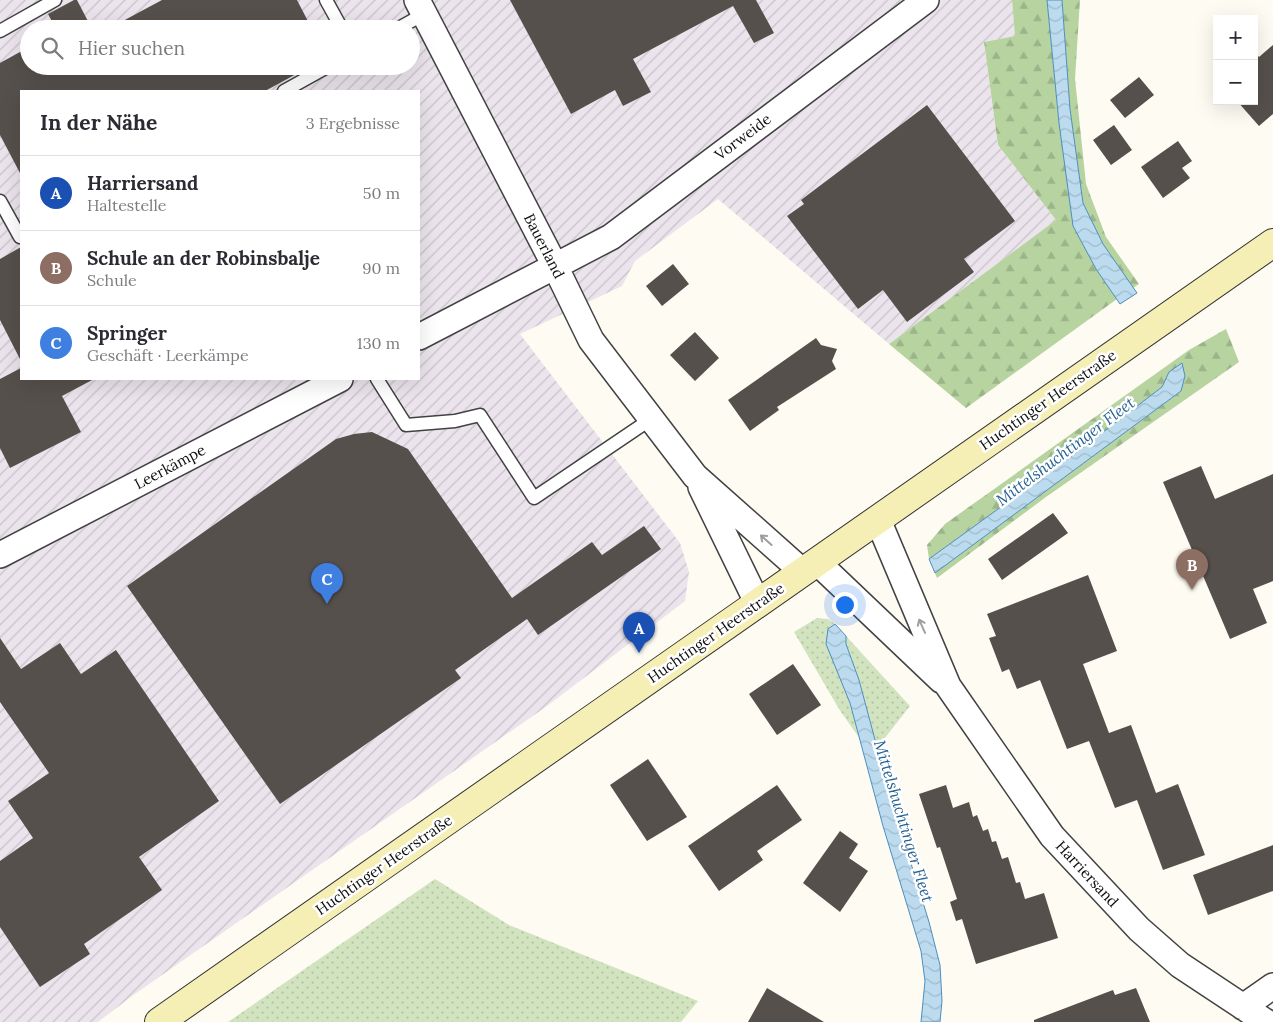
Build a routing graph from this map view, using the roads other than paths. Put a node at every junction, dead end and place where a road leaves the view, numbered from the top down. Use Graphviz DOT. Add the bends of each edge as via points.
graph roads {
  1 [pos="55,0"];
  2 [pos="326,0"];
  3 [pos="926,0"];
  4 [pos="421,7"];
  5 [pos="337,20"];
  6 [pos="407,20"];
  7 [pos="0,31"];
  8 [pos="313,75"];
  9 [pos="286,90"];
  10 [pos="0,201"];
  11 [pos="20,237"];
  12 [pos="1273,243"];
  13 [pos="555,266"];
  14 [pos="420,337"];
  15 [pos="338,380"];
  16 [pos="378,380"];
  17 [pos="651,419"];
  18 [pos="695,476"];
  19 [pos="878,520"];
  20 [pos="0,555"];
  21 [pos="810,567"];
  22 [pos="758,604"];
  23 [pos="948,686"];
  24 [pos="1273,986"];
  25 [pos="1243,1007"];
  26 [pos="159,1022"];
  27 [pos="1266,1022"];
  1 -- 7 [label="lane"];
  2 -- 5 [label="lane"];
  3 -- 13 [label="street, Vorweide" via="611,237"];
  4 -- 6 [label="lane"];
  4 -- 13 [label="street, Bauerland"];
  8 -- 9 [label="lane"];
  10 -- 11 [label="lane"];
  12 -- 19 [label="main road, Huchtinger Heerstraße"];
  13 -- 14 [label="street"];
  13 -- 17 [label="street, Bauerland" via="591,340"];
  15 -- 20 [label="street, Leerkämpe"];
  16 -- 17 [label="lane" via="406,425 454,422 480,415 534,498"];
  17 -- 18 [label="street, Bauerland"];
  21 -- 18 [label="street, Bauerland, one-way"];
  18 -- 22 [label="street, Bauerland"];
  19 -- 21 [label="main road, Huchtinger Heerstraße"];
  23 -- 19 [label="street, Harriersand, one-way"];
  21 -- 22 [label="main road, Huchtinger Heerstraße"];
  21 -- 23 [label="street, Harriersand"];
  22 -- 26 [label="main road, Huchtinger Heerstraße"];
  23 -- 25 [label="street, Harriersand" via="1052,836 1139,929 1180,964"];
  24 -- 25 [label="street"];
  25 -- 27 [label="street, Harriersand"];
}
